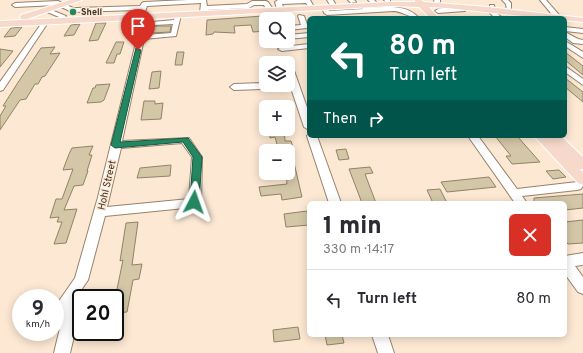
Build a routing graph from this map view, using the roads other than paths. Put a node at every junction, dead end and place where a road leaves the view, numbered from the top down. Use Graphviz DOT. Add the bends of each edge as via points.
graph roads {
  1 [pos="78,0"];
  2 [pos="387,0"];
  3 [pos="506,0"];
  4 [pos="544,0"];
  5 [pos="415,2"];
  6 [pos="453,2"];
  7 [pos="363,3"];
  8 [pos="16,4"];
  9 [pos="466,4"];
  10 [pos="330,5"];
  11 [pos="56,7"];
  12 [pos="204,7"];
  13 [pos="436,7"];
  14 [pos="492,8"];
  15 [pos="269,9"];
  16 [pos="281,9"];
  17 [pos="509,9"];
  18 [pos="302,10"];
  19 [pos="90,11"];
  20 [pos="270,12"];
  21 [pos="282,12"];
  22 [pos="522,12"];
  23 [pos="145,14"];
  24 [pos="308,16"];
  25 [pos="375,16"];
  26 [pos="414,16"];
  27 [pos="425,16"];
  28 [pos="444,16"];
  29 [pos="497,16"];
  30 [pos="527,16"];
  31 [pos="548,16"];
  32 [pos="554,16"];
  33 [pos="80,17"];
  34 [pos="34,18"];
  35 [pos="61,18"];
  36 [pos="177,18"];
  37 [pos="567,18"];
  38 [pos="583,20"];
  39 [pos="46,21"];
  40 [pos="567,23"];
  41 [pos="2,24"];
  42 [pos="295,25"];
  43 [pos="583,25"];
  44 [pos="567,29"];
  45 [pos="583,31"];
  46 [pos="307,35"];
  47 [pos="567,35"];
  48 [pos="295,36"];
  49 [pos="141,37"];
  50 [pos="583,42"];
  51 [pos="567,44"];
  52 [pos="295,46"];
  53 [pos="307,46"];
  54 [pos="583,56"];
  55 [pos="567,70"];
  56 [pos="583,83"];
  57 [pos="295,85"];
  58 [pos="259,86"];
  59 [pos="234,87"];
  60 [pos="0,88"];
  61 [pos="307,121"];
  62 [pos="313,138"];
  63 [pos="474,138"];
  64 [pos="543,138"];
  65 [pos="556,138"];
  66 [pos="115,145"];
  67 [pos="575,162"];
  68 [pos="580,183"];
  69 [pos="514,193"];
  70 [pos="334,201"];
  71 [pos="520,201"];
  72 [pos="100,212"];
  73 [pos="583,259"];
  74 [pos="567,262"];
  75 [pos="567,265"];
  76 [pos="583,288"];
  77 [pos="381,337"];
  78 [pos="62,353"];
  79 [pos="386,353"];
  1 -- 11 [label="main road"];
  2 -- 5 [label="main road"];
  2 -- 7 [label="main road"];
  3 -- 17 [label="street"];
  4 -- 32 [label="street"];
  5 -- 7 [label="main road"];
  5 -- 13 [label="main road"];
  5 -- 13 [label="main road"];
  5 -- 27 [label="main road"];
  6 -- 9 [label="main road"];
  6 -- 13 [label="main road"];
  7 -- 10 [label="main road"];
  7 -- 10 [label="main road"];
  7 -- 25 [label="street"];
  7 -- 26 [label="street" via="401,9"];
  8 -- 11 [label="street"];
  9 -- 13 [label="main road"];
  9 -- 14 [label="main road"];
  10 -- 18 [label="main road"];
  11 -- 19 [label="street"];
  11 -- 34 [label="main road"];
  11 -- 35 [label="street"];
  12 -- 15 [label="main road"];
  12 -- 15 [label="street" via="266,3"];
  12 -- 23 [label="street"];
  12 -- 36 [label="main road"];
  13 -- 28 [label="street"];
  14 -- 17 [label="main road"];
  14 -- 22 [label="main road"];
  14 -- 29 [label="street" via="492,12"];
  15 -- 16 [label="main road"];
  15 -- 20 [label="street"];
  16 -- 18 [label="main road"];
  16 -- 18 [label="street" via="278,2 308,1"];
  16 -- 21 [label="street"];
  17 -- 22 [label="main road"];
  18 -- 24 [label="street"];
  18 -- 42 [label="street" via="305,27"];
  19 -- 23 [label="street"];
  19 -- 33 [label="street"];
  22 -- 30 [label="street"];
  22 -- 31 [label="main road"];
  23 -- 33 [label="main road"];
  23 -- 36 [label="main road"];
  23 -- 49 [label="street, Hohl Street"];
  33 -- 35 [label="main road"];
  34 -- 39 [label="main road"];
  34 -- 41 [label="main road"];
  35 -- 39 [label="main road"];
  36 -- 49 [label="street" via="174,35"];
  37 -- 38 [label="main road"];
  39 -- 60 [label="street"];
  40 -- 43 [label="street"];
  44 -- 45 [label="street"];
  46 -- 48 [label="street"];
  47 -- 50 [label="street"];
  49 -- 66 [label="street, Hohl Street"];
  51 -- 54 [label="street"];
  52 -- 53 [label="street"];
  55 -- 56 [label="street"];
  57 -- 61 [label="street"];
  58 -- 59 [label="street"];
  62 -- 70 [label="street"];
  63 -- 69 [label="street"];
  64 -- 67 [label="main road"];
  65 -- 67 [label="main road"];
  66 -- 72 [label="street, Hohl Street"];
  66 -- 72 [label="street" via="185,140 197,157 194,202"];
  67 -- 68 [label="main road"];
  68 -- 69 [label="street"];
  69 -- 71 [label="street"];
  72 -- 78 [label="street, Hohl Street" via="81,280 66,301 68,328"];
  73 -- 74 [label="street"];
  75 -- 76 [label="street"];
  77 -- 79 [label="street"];
}
